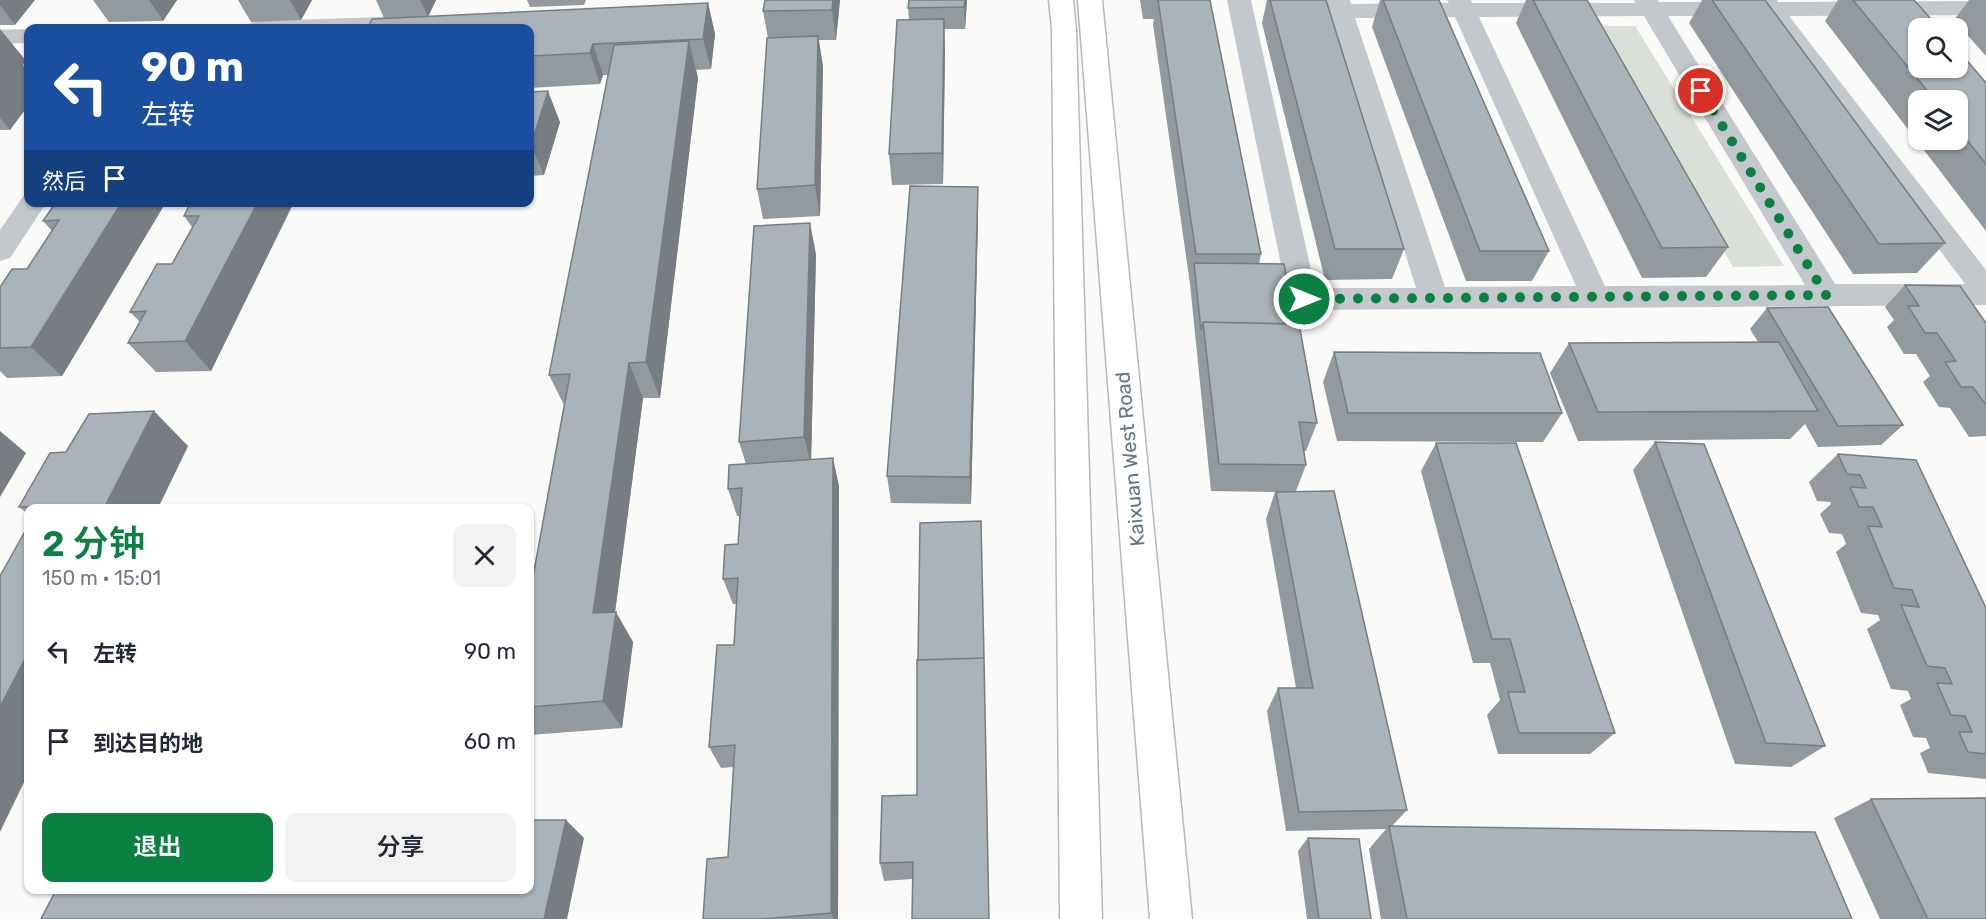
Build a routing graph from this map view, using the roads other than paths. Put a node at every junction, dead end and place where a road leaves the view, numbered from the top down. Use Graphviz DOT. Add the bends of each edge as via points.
graph roads {
  1 [pos="1061,0"];
  2 [pos="1090,0"];
  3 [pos="1769,4"];
  4 [pos="1339,5"];
  5 [pos="1461,5"];
  6 [pos="1649,5"];
  7 [pos="1241,6"];
  8 [pos="1907,8"];
  9 [pos="1986,8"];
  10 [pos="1916,18"];
  11 [pos="435,23"];
  12 [pos="400,24"];
  13 [pos="24,36"];
  14 [pos="0,37"];
  15 [pos="31,207"];
  16 [pos="0,251"];
  17 [pos="1986,292"];
  18 [pos="1826,295"];
  19 [pos="1595,297"];
  20 [pos="1434,298"];
  21 [pos="1081,919"];
  22 [pos="1171,919"];
  1 -- 21 [label="main road"];
  2 -- 22 [label="main road, Kaixuan West Road"];
  3 -- 6 [label="street"];
  3 -- 8 [label="street"];
  3 -- 17 [label="street"];
  4 -- 5 [label="street"];
  4 -- 7 [label="street"];
  4 -- 20 [label="street"];
  5 -- 6 [label="street"];
  5 -- 19 [label="street"];
  6 -- 18 [label="street"];
  7 -- 20 [label="street" via="1304,299"];
  8 -- 9 [label="street"];
  8 -- 10 [label="street"];
  11 -- 12 [label="street"];
  13 -- 14 [label="street"];
  15 -- 16 [label="street"];
  17 -- 18 [label="street"];
  18 -- 19 [label="street"];
  19 -- 20 [label="street"];
}
